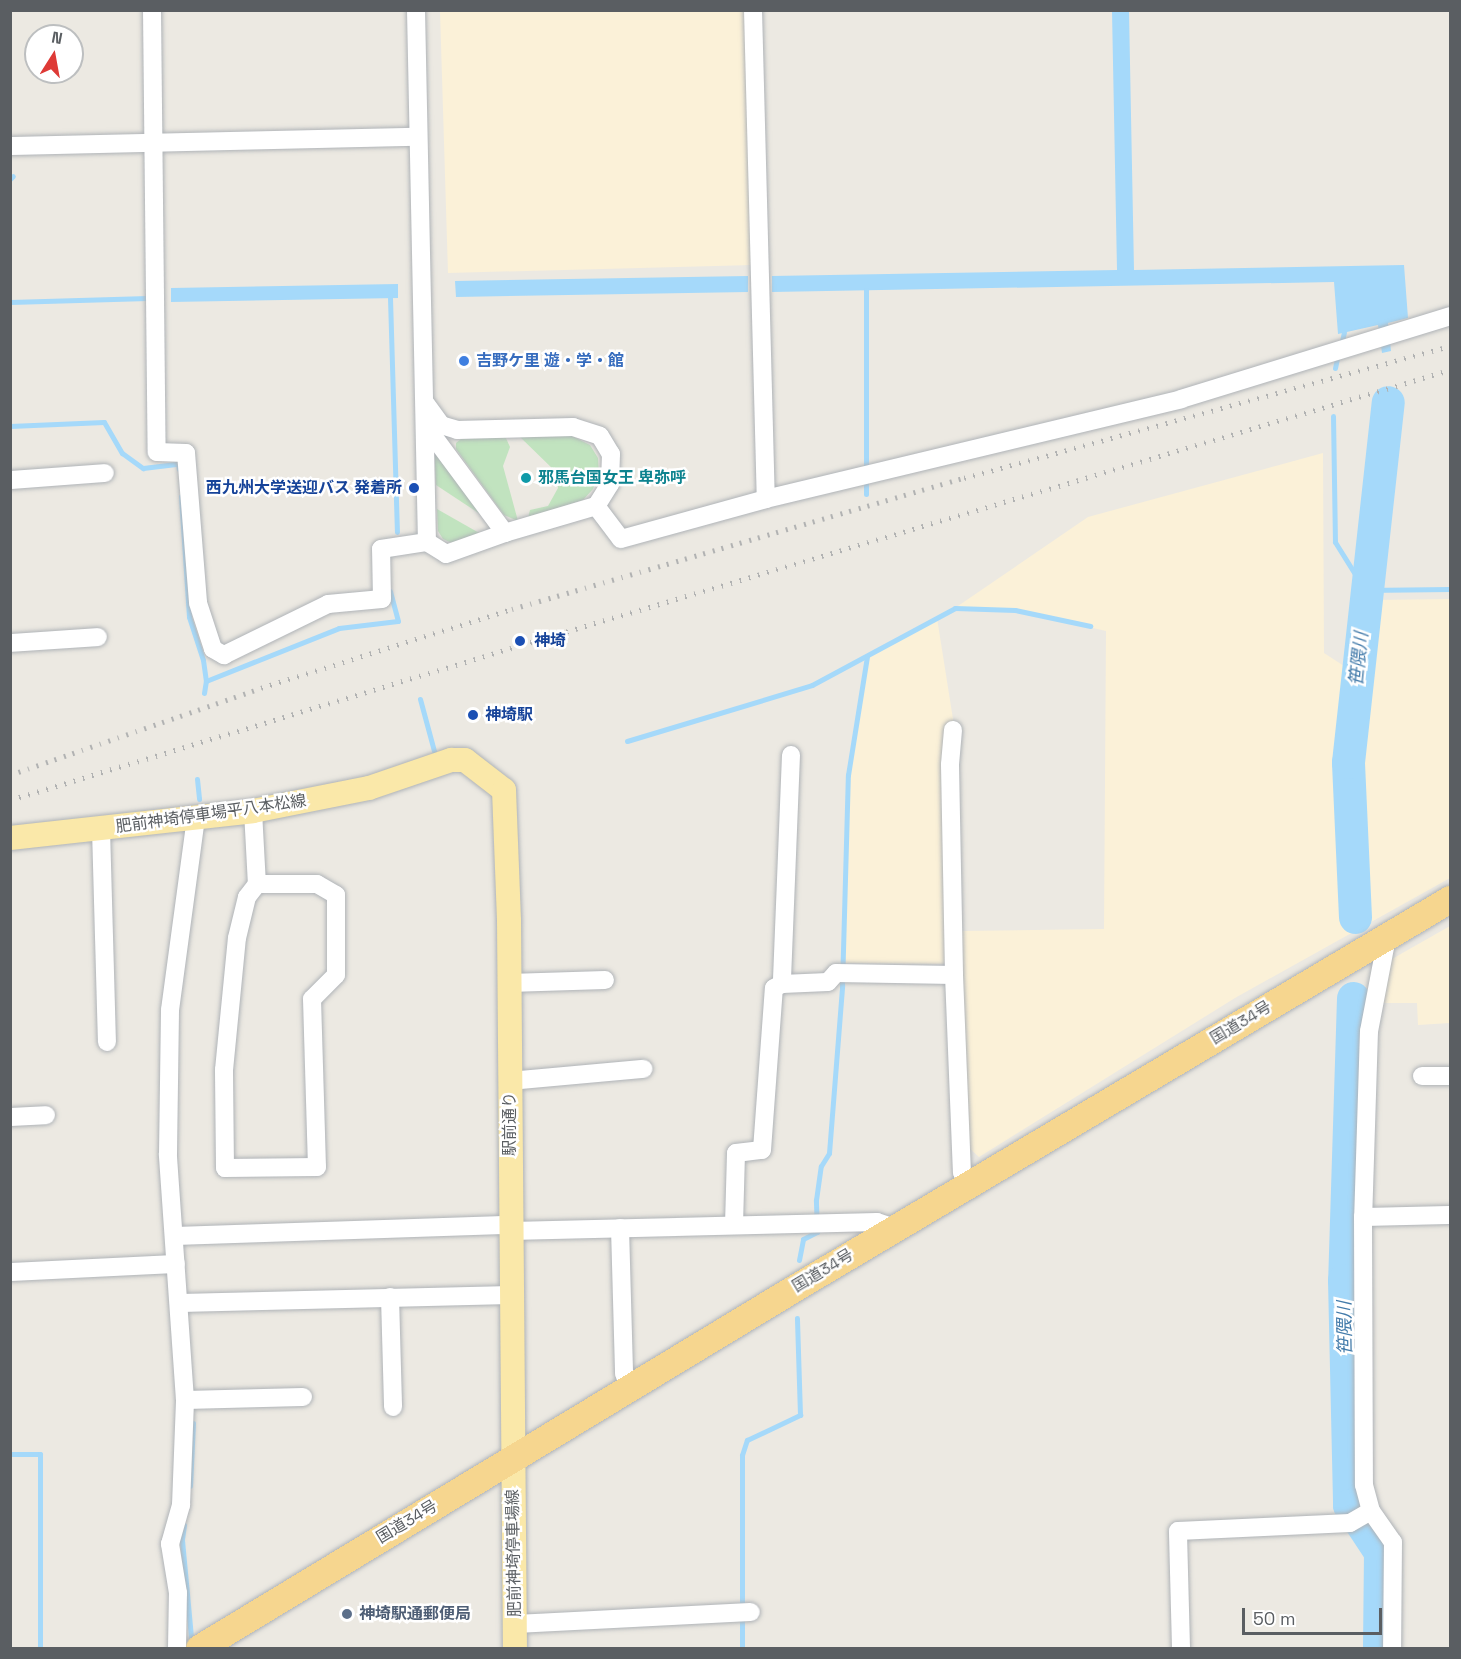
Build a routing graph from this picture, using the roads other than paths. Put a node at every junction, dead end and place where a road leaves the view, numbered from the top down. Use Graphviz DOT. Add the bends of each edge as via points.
graph roads {
  1 [pos="152,10"];
  2 [pos="416,10"];
  3 [pos="753,10"];
  4 [pos="418,137"];
  5 [pos="154,143"];
  6 [pos="10,146"];
  7 [pos="1450,316"];
  8 [pos="426,404"];
  9 [pos="428,429"];
  10 [pos="105,473"];
  11 [pos="10,480"];
  12 [pos="766,499"];
  13 [pos="596,506"];
  14 [pos="505,533"];
  15 [pos="427,542"];
  16 [pos="98,638"];
  17 [pos="10,643"];
  18 [pos="952,730"];
  19 [pos="791,754"];
  20 [pos="504,790"];
  21 [pos="253,811"];
  22 [pos="196,817"];
  23 [pos="101,829"];
  24 [pos="10,838"];
  25 [pos="256,884"];
  26 [pos="1450,899"];
  27 [pos="1387,937"];
  28 [pos="954,975"];
  29 [pos="605,980"];
  30 [pos="509,983"];
  31 [pos="782,984"];
  32 [pos="107,1042"];
  33 [pos="643,1069"];
  34 [pos="1422,1076"];
  35 [pos="1450,1076"];
  36 [pos="510,1081"];
  37 [pos="46,1115"];
  38 [pos="10,1117"];
  39 [pos="967,1185"];
  40 [pos="1450,1215"];
  41 [pos="1363,1217"];
  42 [pos="734,1225"];
  43 [pos="511,1228"];
  44 [pos="620,1228"];
  45 [pos="894,1228"];
  46 [pos="182,1236"];
  47 [pos="176,1264"];
  48 [pos="10,1272"];
  49 [pos="512,1295"];
  50 [pos="390,1297"];
  51 [pos="187,1303"];
  52 [pos="629,1388"];
  53 [pos="303,1397"];
  54 [pos="192,1400"];
  55 [pos="393,1407"];
  56 [pos="512,1458"];
  57 [pos="1371,1510"];
  58 [pos="751,1612"];
  59 [pos="515,1624"];
  60 [pos="177,1648"];
  61 [pos="199,1648"];
  62 [pos="515,1648"];
  63 [pos="1180,1648"];
  64 [pos="1392,1648"];
  1 -- 5 [label="street"];
  2 -- 4 [label="street"];
  3 -- 12 [label="street"];
  4 -- 5 [label="street"];
  4 -- 8 [label="street"];
  5 -- 6 [label="street"];
  5 -- 15 [label="street" via="157,452 186,453 198,603 213,649 224,655 328,604 382,599 381,549"];
  7 -- 12 [label="street" via="1170,402"];
  8 -- 9 [label="street"];
  8 -- 13 [label="street" via="441,424 457,430 573,427 600,436 611,454 610,484"];
  9 -- 14 [label="street"];
  9 -- 15 [label="street"];
  10 -- 11 [label="street"];
  12 -- 13 [label="street" via="621,539"];
  13 -- 14 [label="street"];
  14 -- 15 [label="street" via="446,554"];
  16 -- 17 [label="street"];
  18 -- 28 [label="street"];
  19 -- 31 [label="street"];
  20 -- 21 [label="main road, 肥前神埼停車場平八本松線" via="465,760 451,760 369,788"];
  20 -- 30 [label="main road, 駅前通り"];
  21 -- 22 [label="main road, 肥前神埼停車場平八本松線"];
  21 -- 25 [label="street"];
  22 -- 23 [label="main road, 肥前神埼停車場平八本松線"];
  22 -- 46 [label="street" via="170,1010 168,1154"];
  23 -- 24 [label="main road, 肥前神埼停車場平八本松線"];
  23 -- 32 [label="street"];
  25 -- 25 [label="street" via="316,884 336,895 336,975 312,999 317,1167 225,1168 224,1070 237,938 247,897"];
  26 -- 27 [label="highway, 国道34号"];
  27 -- 39 [label="highway, 国道34号"];
  27 -- 41 [label="street" via="1369,1031"];
  28 -- 31 [label="street" via="842,973 828,982"];
  28 -- 39 [label="street" via="962,1172"];
  29 -- 30 [label="street"];
  30 -- 36 [label="main road, 駅前通り"];
  31 -- 42 [label="street" via="774,988 762,1150 736,1153"];
  33 -- 36 [label="street"];
  34 -- 35 [label="street"];
  36 -- 43 [label="main road, 駅前通り"];
  37 -- 38 [label="street"];
  39 -- 45 [label="highway, 国道34号"];
  40 -- 41 [label="street"];
  41 -- 57 [label="street" via="1364,1485"];
  42 -- 44 [label="street"];
  42 -- 45 [label="street" via="877,1222"];
  43 -- 44 [label="street"];
  43 -- 46 [label="street"];
  43 -- 49 [label="main road, 駅前通り"];
  44 -- 52 [label="street" via="624,1373"];
  45 -- 52 [label="highway, 国道34号"];
  46 -- 47 [label="street"];
  47 -- 48 [label="street"];
  47 -- 51 [label="street"];
  49 -- 50 [label="street"];
  49 -- 56 [label="main road, 駅前通り"];
  50 -- 51 [label="street"];
  50 -- 55 [label="street"];
  51 -- 54 [label="street"];
  52 -- 56 [label="highway, 国道34号"];
  53 -- 54 [label="street"];
  54 -- 60 [label="street" via="184,1478 170,1544 178,1593"];
  56 -- 59 [label="main road, 肥前神埼停車場線"];
  56 -- 61 [label="highway, 国道34号"];
  57 -- 63 [label="street" via="1350,1523 1178,1531"];
  57 -- 64 [label="street" via="1393,1542"];
  58 -- 59 [label="street"];
  59 -- 62 [label="main road, 肥前神埼停車場線"];
}
